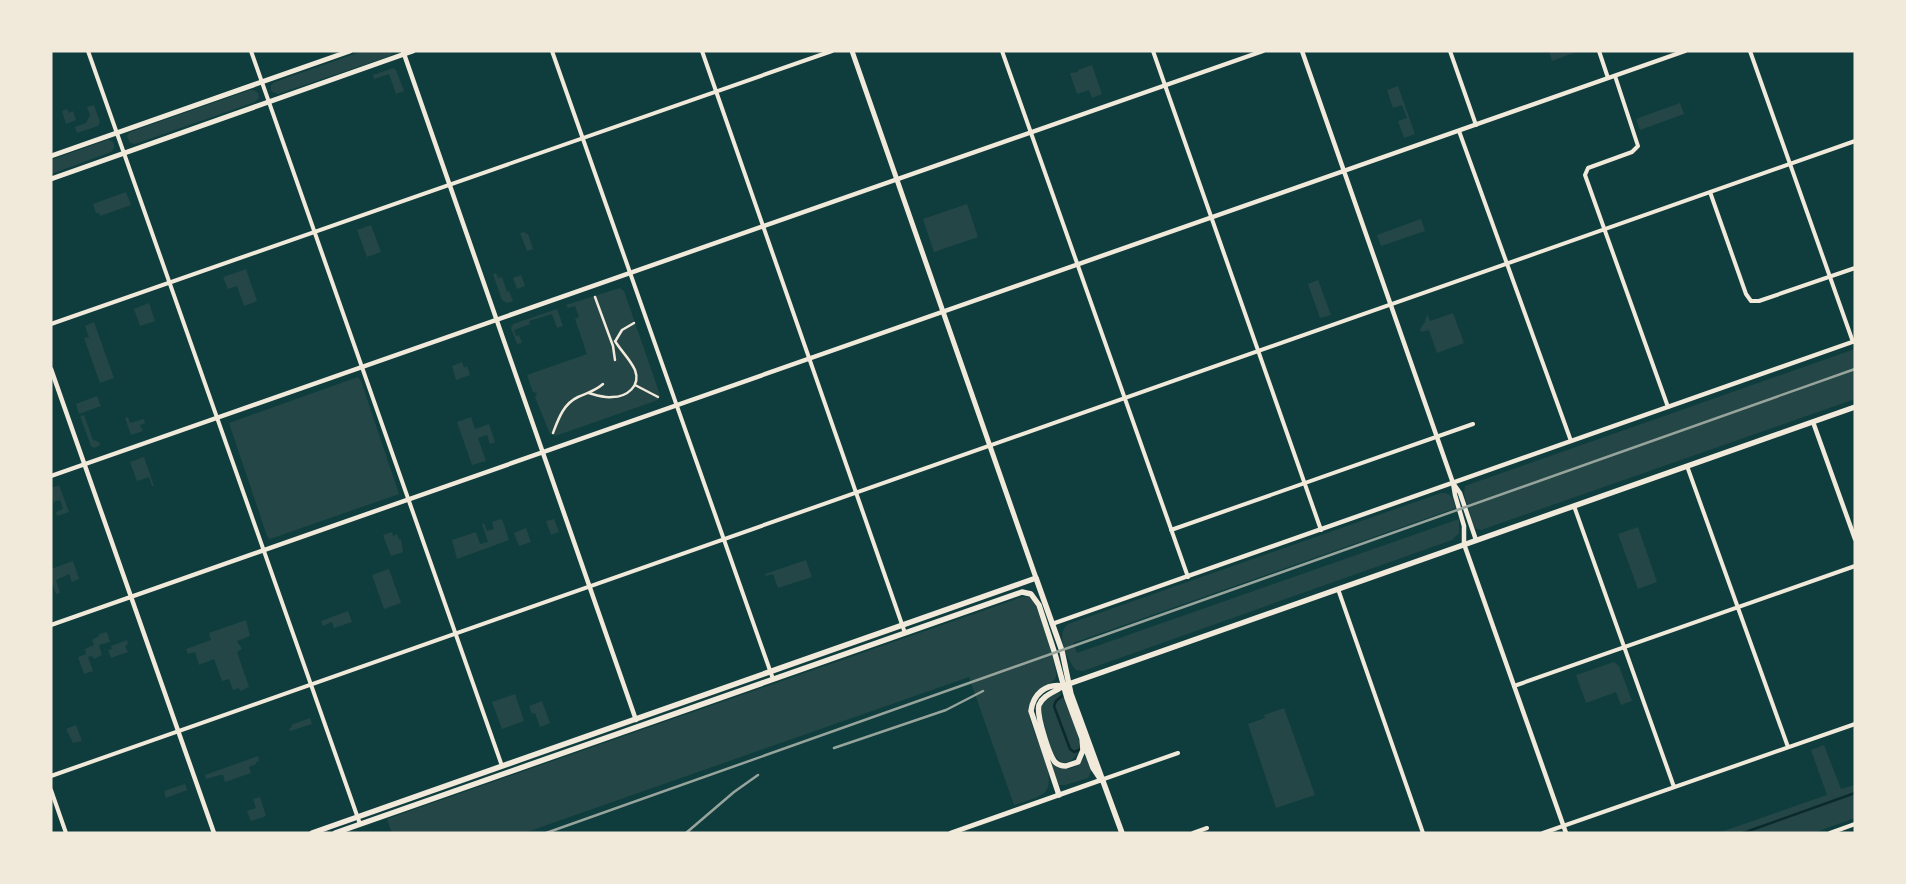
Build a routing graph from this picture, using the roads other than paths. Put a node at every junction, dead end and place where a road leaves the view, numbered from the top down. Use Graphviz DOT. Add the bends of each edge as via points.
graph roads {
  1 [pos="88,51"];
  2 [pos="251,51"];
  3 [pos="350,51"];
  4 [pos="413,51"];
  5 [pos="552,51"];
  6 [pos="702,51"];
  7 [pos="832,51"];
  8 [pos="852,51"];
  9 [pos="1002,51"];
  10 [pos="1153,51"];
  11 [pos="1263,51"];
  12 [pos="1302,51"];
  13 [pos="1450,51"];
  14 [pos="1599,51"];
  15 [pos="1685,51"];
  16 [pos="1750,51"];
  17 [pos="403,53"];
  18 [pos="1615,76"];
  19 [pos="1608,78"];
  20 [pos="262,82"];
  21 [pos="1165,86"];
  22 [pos="716,92"];
  23 [pos="269,102"];
  24 [pos="1476,125"];
  25 [pos="1459,130"];
  26 [pos="1031,132"];
  27 [pos="117,133"];
  28 [pos="583,138"];
  29 [pos="1855,141"];
  30 [pos="125,153"];
  31 [pos="51,156"];
  32 [pos="1790,164"];
  33 [pos="1344,171"];
  34 [pos="51,179"];
  35 [pos="897,180"];
  36 [pos="449,185"];
  37 [pos="1710,192"];
  38 [pos="1211,218"];
  39 [pos="763,226"];
  40 [pos="1604,230"];
  41 [pos="315,232"];
  42 [pos="1507,264"];
  43 [pos="1078,265"];
  44 [pos="1855,268"];
  45 [pos="630,273"];
  46 [pos="1830,277"];
  47 [pos="171,282"];
  48 [pos="595,297"];
  49 [pos="1391,305"];
  50 [pos="943,312"];
  51 [pos="496,320"];
  52 [pos="634,323"];
  53 [pos="51,324"];
  54 [pos="615,340"];
  55 [pos="1854,342"];
  56 [pos="613,346"];
  57 [pos="1258,351"];
  58 [pos="810,359"];
  59 [pos="615,360"];
  60 [pos="362,367"];
  61 [pos="51,369"];
  62 [pos="603,384"];
  63 [pos="635,385"];
  64 [pos="589,393"];
  65 [pos="658,397"];
  66 [pos="1125,398"];
  67 [pos="677,406"];
  68 [pos="1668,407"];
  69 [pos="1855,407"];
  70 [pos="218,417"];
  71 [pos="1813,422"];
  72 [pos="1473,424"];
  73 [pos="552,433"];
  74 [pos="1437,437"];
  75 [pos="1571,442"];
  76 [pos="990,446"];
  77 [pos="543,453"];
  78 [pos="84,464"];
  79 [pos="1687,466"];
  80 [pos="51,476"];
  81 [pos="1305,483"];
  82 [pos="1453,483"];
  83 [pos="857,493"];
  84 [pos="409,500"];
  85 [pos="1574,506"];
  86 [pos="1171,530"];
  87 [pos="1321,530"];
  88 [pos="1855,538"];
  89 [pos="724,540"];
  90 [pos="1476,540"];
  91 [pos="1464,544"];
  92 [pos="264,550"];
  93 [pos="1855,566"];
  94 [pos="1188,577"];
  95 [pos="1037,580"];
  96 [pos="590,587"];
  97 [pos="1338,589"];
  98 [pos="131,597"];
  99 [pos="1738,608"];
  100 [pos="949,618"];
  101 [pos="1052,624"];
  102 [pos="51,625"];
  103 [pos="903,625"];
  104 [pos="906,633"];
  105 [pos="456,634"];
  106 [pos="1625,647"];
  107 [pos="770,672"];
  108 [pos="773,679"];
  109 [pos="312,684"];
  110 [pos="1066,685"];
  111 [pos="1514,686"];
  112 [pos="636,719"];
  113 [pos="1855,724"];
  114 [pos="638,726"];
  115 [pos="178,732"];
  116 [pos="1082,738"];
  117 [pos="1788,747"];
  118 [pos="1178,753"];
  119 [pos="502,766"];
  120 [pos="505,773"];
  121 [pos="51,776"];
  122 [pos="1101,780"];
  123 [pos="1674,787"];
  124 [pos="51,790"];
  125 [pos="1059,795"];
  126 [pos="358,817"];
  127 [pos="360,824"];
  128 [pos="1855,824"];
  129 [pos="1563,826"];
  130 [pos="1207,828"];
  131 [pos="66,833"];
  132 [pos="214,833"];
  133 [pos="312,833"];
  134 [pos="335,833"];
  135 [pos="951,833"];
  136 [pos="1122,833"];
  137 [pos="1193,833"];
  138 [pos="1423,833"];
  139 [pos="1543,833"];
  140 [pos="1566,833"];
  141 [pos="1830,833"];
  1 -- 27 [label="street"];
  2 -- 20 [label="street"];
  3 -- 20 [label="main road"];
  4 -- 17 [label="main road"];
  5 -- 28 [label="street"];
  6 -- 22 [label="street"];
  7 -- 22 [label="street"];
  8 -- 35 [label="main road"];
  9 -- 26 [label="street"];
  10 -- 21 [label="street"];
  11 -- 21 [label="street"];
  12 -- 33 [label="street"];
  13 -- 24 [label="street"];
  14 -- 19 [label="street"];
  15 -- 18 [label="street"];
  16 -- 32 [label="street"];
  17 -- 23 [label="main road"];
  17 -- 36 [label="street"];
  18 -- 19 [label="street"];
  18 -- 40 [label="street" via="1638,145 1632,152 1585,171"];
  19 -- 24 [label="street"];
  20 -- 23 [label="street"];
  20 -- 27 [label="main road"];
  21 -- 26 [label="street"];
  21 -- 38 [label="street"];
  22 -- 28 [label="street"];
  22 -- 39 [label="street"];
  23 -- 30 [label="main road"];
  23 -- 41 [label="street"];
  24 -- 25 [label="street"];
  25 -- 33 [label="street"];
  25 -- 42 [label="street"];
  26 -- 35 [label="street"];
  26 -- 43 [label="street"];
  27 -- 30 [label="street"];
  27 -- 31 [label="main road"];
  28 -- 36 [label="street"];
  28 -- 45 [label="street"];
  29 -- 32 [label="street"];
  30 -- 34 [label="main road"];
  30 -- 47 [label="street"];
  32 -- 37 [label="street"];
  32 -- 46 [label="street"];
  33 -- 38 [label="street"];
  33 -- 49 [label="street"];
  35 -- 39 [label="street"];
  35 -- 50 [label="main road"];
  36 -- 41 [label="street"];
  36 -- 51 [label="street"];
  37 -- 40 [label="street"];
  37 -- 46 [label="street" via="1751,301 1759,302"];
  38 -- 43 [label="street"];
  38 -- 57 [label="street"];
  39 -- 45 [label="street"];
  39 -- 58 [label="street"];
  40 -- 42 [label="street"];
  40 -- 68 [label="street"];
  41 -- 47 [label="street"];
  41 -- 60 [label="street"];
  42 -- 49 [label="street"];
  42 -- 75 [label="street"];
  43 -- 50 [label="street"];
  43 -- 66 [label="street"];
  44 -- 46 [label="street"];
  45 -- 51 [label="street"];
  45 -- 67 [label="street"];
  46 -- 55 [label="street"];
  47 -- 53 [label="street"];
  47 -- 70 [label="street"];
  48 -- 56 [label="street"];
  49 -- 57 [label="street"];
  49 -- 74 [label="street"];
  50 -- 58 [label="street"];
  50 -- 76 [label="main road"];
  51 -- 60 [label="street"];
  51 -- 77 [label="street"];
  52 -- 54 [label="street" via="622,330"];
  54 -- 56 [label="street"];
  54 -- 63 [label="street" via="635,370"];
  55 -- 68 [label="street"];
  56 -- 59 [label="street"];
  57 -- 66 [label="street"];
  57 -- 81 [label="street"];
  58 -- 67 [label="street"];
  58 -- 83 [label="street"];
  60 -- 70 [label="street"];
  60 -- 84 [label="street"];
  61 -- 78 [label="street"];
  62 -- 64 [label="street"];
  63 -- 64 [label="street" via="629,392 616,397"];
  63 -- 65 [label="street"];
  64 -- 73 [label="street" via="567,405"];
  66 -- 76 [label="street"];
  66 -- 86 [label="street"];
  67 -- 77 [label="street"];
  67 -- 89 [label="street"];
  68 -- 75 [label="street"];
  69 -- 71 [label="main road"];
  70 -- 78 [label="street"];
  70 -- 92 [label="street"];
  71 -- 79 [label="main road"];
  71 -- 88 [label="street"];
  72 -- 74 [label="street"];
  74 -- 81 [label="street"];
  74 -- 82 [label="street"];
  75 -- 82 [label="street"];
  76 -- 83 [label="street"];
  76 -- 95 [label="main road"];
  77 -- 84 [label="street"];
  77 -- 96 [label="street"];
  78 -- 80 [label="street"];
  78 -- 98 [label="street"];
  79 -- 85 [label="main road"];
  79 -- 99 [label="street"];
  81 -- 86 [label="street"];
  81 -- 87 [label="street"];
  82 -- 87 [label="street"];
  82 -- 90 [label="street" via="1460,493"];
  82 -- 91 [label="street" via="1464,526"];
  83 -- 89 [label="street"];
  83 -- 103 [label="street"];
  84 -- 92 [label="street"];
  84 -- 105 [label="street"];
  85 -- 90 [label="main road"];
  85 -- 106 [label="street"];
  86 -- 94 [label="street"];
  87 -- 94 [label="street"];
  89 -- 96 [label="street"];
  89 -- 107 [label="street"];
  90 -- 91 [label="main road"];
  91 -- 97 [label="main road"];
  91 -- 111 [label="street"];
  92 -- 98 [label="street"];
  92 -- 109 [label="street"];
  93 -- 99 [label="street"];
  94 -- 101 [label="street"];
  95 -- 100 [label="main road" via="965,608"];
  95 -- 101 [label="main road"];
  95 -- 103 [label="main road"];
  96 -- 105 [label="street"];
  96 -- 112 [label="street"];
  97 -- 110 [label="main road"];
  97 -- 138 [label="street"];
  98 -- 102 [label="street"];
  98 -- 115 [label="street"];
  99 -- 106 [label="street"];
  99 -- 117 [label="street"];
  100 -- 104 [label="main road"];
  100 -- 110 [label="main road" via="1017,594 1032,594"];
  101 -- 110 [label="main road" via="1062,654"];
  103 -- 104 [label="street"];
  103 -- 107 [label="main road"];
  104 -- 108 [label="main road"];
  105 -- 109 [label="street"];
  105 -- 119 [label="street"];
  106 -- 111 [label="street"];
  106 -- 123 [label="street"];
  107 -- 108 [label="street"];
  107 -- 112 [label="main road"];
  108 -- 114 [label="main road"];
  109 -- 115 [label="street"];
  109 -- 126 [label="street"];
  110 -- 116 [label="main road"];
  110 -- 116 [label="main road" via="1042,699 1038,710 1055,762 1066,766 1078,762"];
  110 -- 122 [label="main road" via="1099,767"];
  110 -- 125 [label="main road" via="1042,690 1031,711"];
  111 -- 129 [label="street"];
  112 -- 114 [label="street"];
  112 -- 119 [label="main road"];
  113 -- 117 [label="street"];
  114 -- 120 [label="main road"];
  115 -- 121 [label="street"];
  115 -- 132 [label="street"];
  116 -- 122 [label="main road"];
  117 -- 123 [label="street"];
  118 -- 122 [label="street"];
  119 -- 120 [label="street"];
  119 -- 126 [label="main road"];
  120 -- 127 [label="main road"];
  122 -- 125 [label="main road"];
  122 -- 136 [label="main road"];
  123 -- 129 [label="street"];
  124 -- 131 [label="street"];
  125 -- 135 [label="main road"];
  126 -- 127 [label="street"];
  126 -- 133 [label="main road"];
  127 -- 134 [label="main road"];
  128 -- 141 [label="street"];
  129 -- 139 [label="street"];
  129 -- 140 [label="street"];
  130 -- 137 [label="street"];
}
